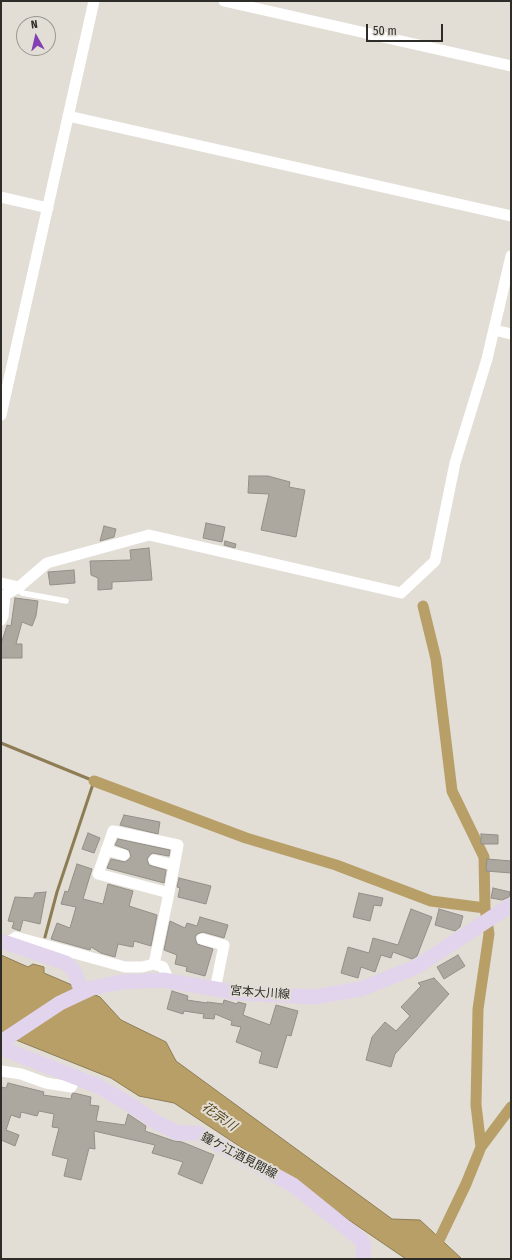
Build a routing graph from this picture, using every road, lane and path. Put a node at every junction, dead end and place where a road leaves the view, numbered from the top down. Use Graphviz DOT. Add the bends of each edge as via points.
graph roads {
  1 [pos="94,1"];
  2 [pos="224,1"];
  3 [pos="511,66"];
  4 [pos="68,116"];
  5 [pos="1,197"];
  6 [pos="48,208"];
  7 [pos="511,216"];
  8 [pos="511,256"];
  9 [pos="494,330"];
  10 [pos="508,334"];
  11 [pos="1,415"];
  12 [pos="1,583"];
  13 [pos="19,587"];
  14 [pos="66,601"];
  15 [pos="1,620"];
  16 [pos="106,850"];
  17 [pos="124,855"];
  18 [pos="154,860"];
  19 [pos="174,865"];
  20 [pos="168,893"];
  21 [pos="505,909"];
  22 [pos="202,939"];
  23 [pos="4,942"];
  24 [pos="154,964"];
  25 [pos="163,980"];
  26 [pos="84,988"];
  27 [pos="215,990"];
  28 [pos="1,1044"];
  29 [pos="1,1070"];
  30 [pos="77,1077"];
  31 [pos="363,1259"];
  1 -- 4 [label="street"];
  2 -- 3 [label="street"];
  4 -- 6 [label="street"];
  4 -- 7 [label="street"];
  5 -- 6 [label="street"];
  6 -- 11 [label="street"];
  8 -- 9 [label="street"];
  9 -- 10 [label="street"];
  9 -- 13 [label="street" via="455,463 435,561 402,593 149,535 47,563"];
  12 -- 13 [label="street"];
  13 -- 14 [label="lane" via="22,593"];
  13 -- 15 [label="street" via="5,595 4,616"];
  16 -- 17 [label="street"];
  16 -- 19 [label="street" via="113,831 178,845"];
  16 -- 20 [label="street" via="98,874"];
  18 -- 19 [label="street"];
  19 -- 20 [label="street"];
  20 -- 24 [label="street"];
  21 -- 27 [label="main road, 宮本大川線" via="416,967 361,989 314,997"];
  22 -- 27 [label="street" via="224,946"];
  23 -- 24 [label="street" via="16,937 126,967 142,968"];
  23 -- 26 [label="main road" via="66,963"];
  24 -- 25 [label="street" via="163,967 166,974"];
  25 -- 26 [label="main road, 宮本大川線" via="122,982"];
  25 -- 27 [label="main road, 宮本大川線"];
  26 -- 28 [label="main road, 宮本大川線"];
  28 -- 30 [label="main road, 鐘ケ江酒見間線"];
  29 -- 30 [label="street" via="46,1083 71,1087"];
  30 -- 31 [label="main road, 鐘ケ江酒見間線" via="111,1092 156,1122 178,1133 198,1133 293,1185 360,1239 364,1245"];
}
